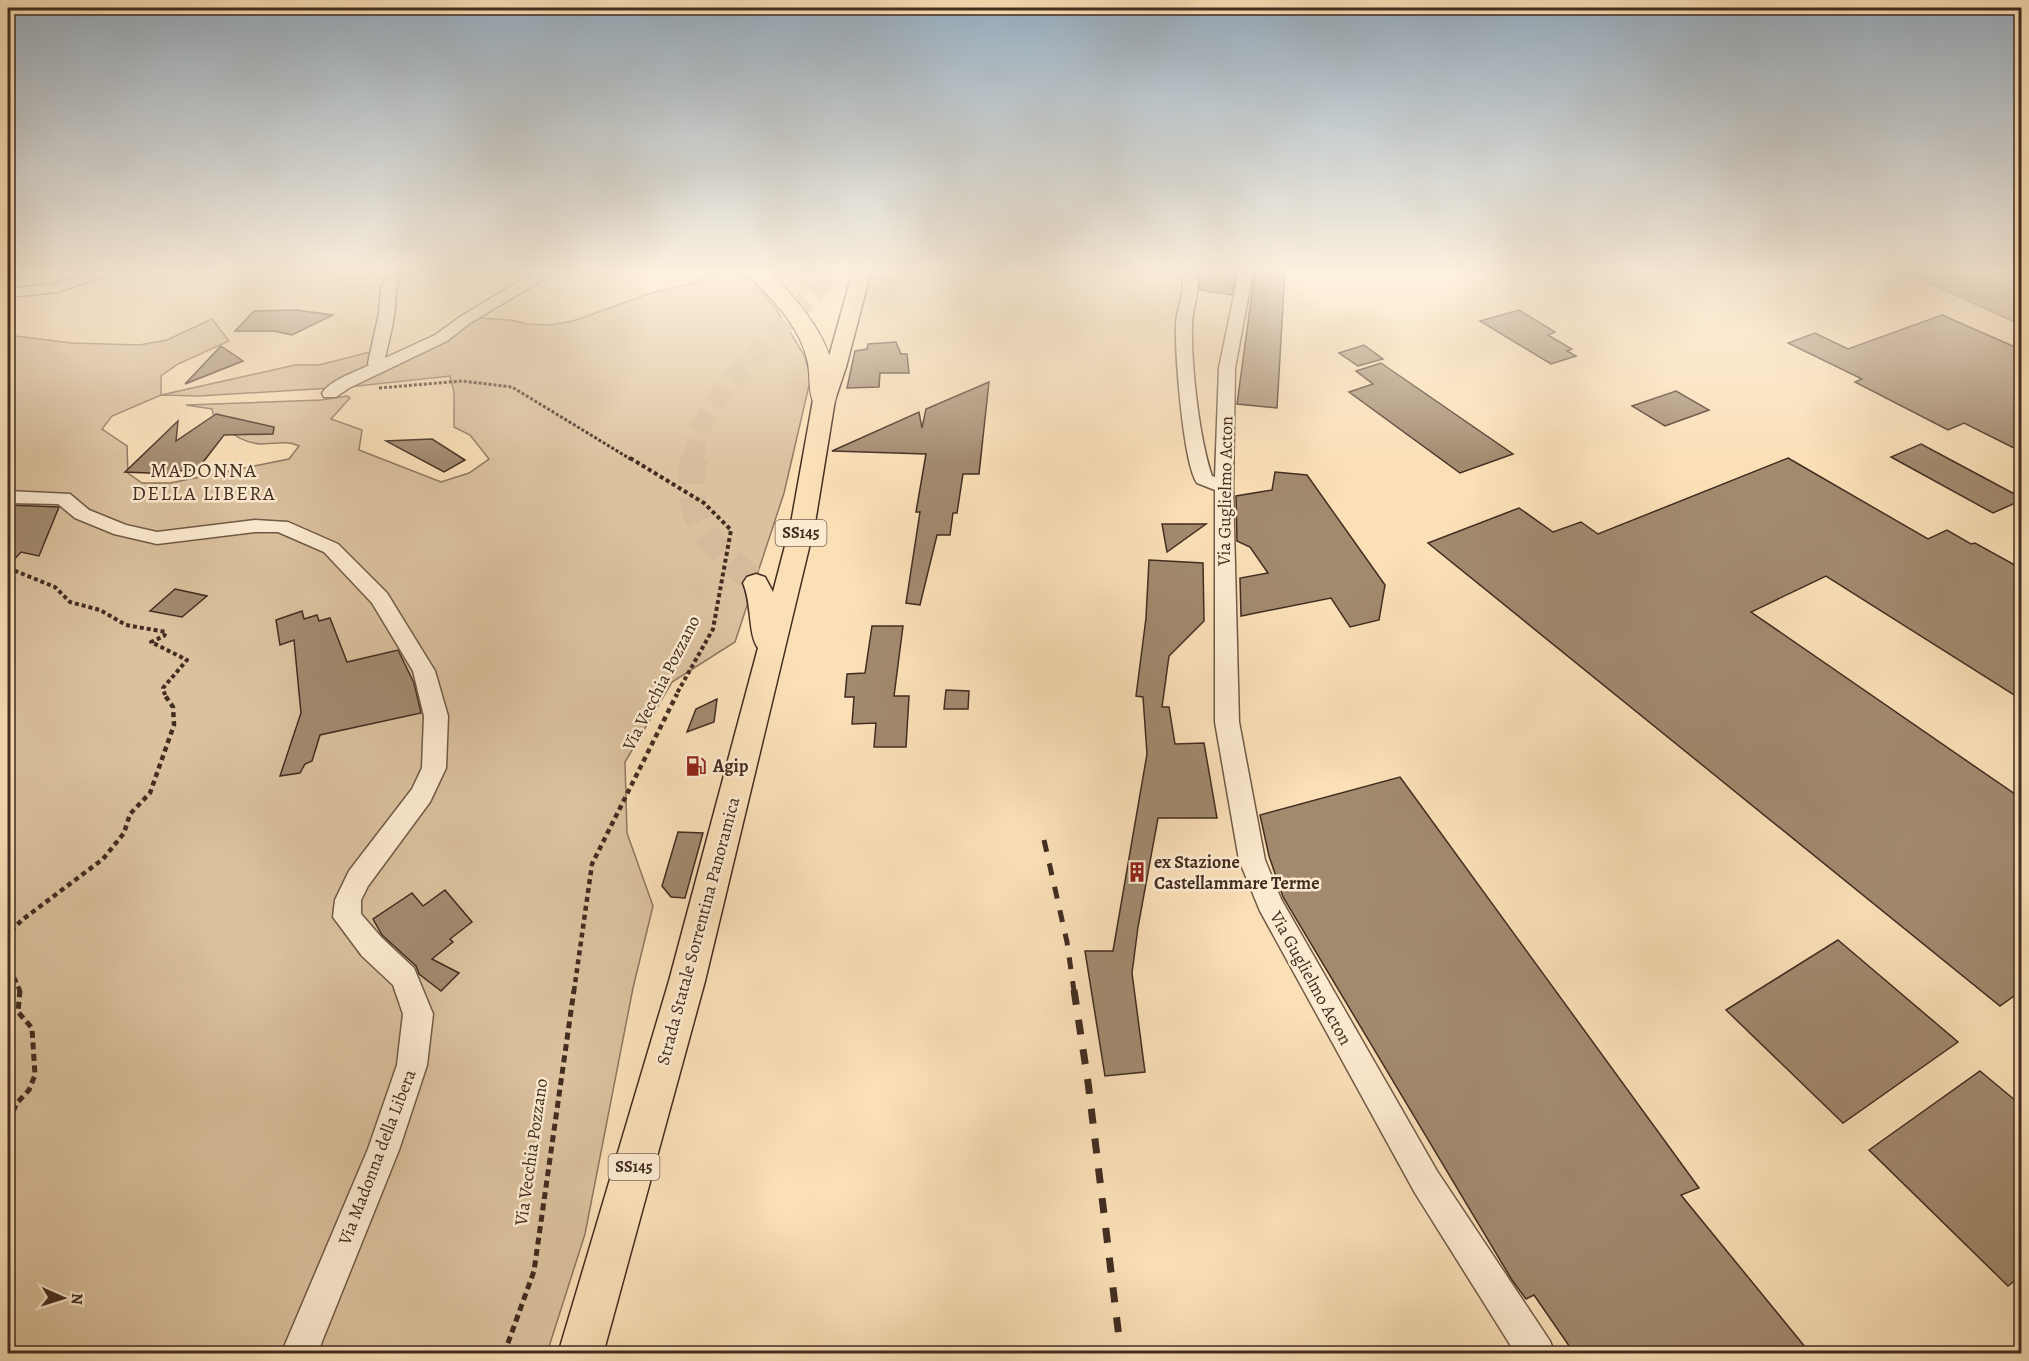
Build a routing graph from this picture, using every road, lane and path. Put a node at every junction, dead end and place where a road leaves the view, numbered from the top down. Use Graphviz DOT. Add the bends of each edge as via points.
graph roads {
  1 [pos="382,335"];
  2 [pos="446,335"];
  3 [pos="810,335"];
  4 [pos="845,335"];
  5 [pos="1185,335"];
  6 [pos="1234,335"];
  7 [pos="389,363"];
  8 [pos="377,388"];
  9 [pos="330,393"];
  10 [pos="824,400"];
  11 [pos="1224,487"];
  12 [pos="8,497"];
  13 [pos="8,568"];
  14 [pos="756,583"];
  15 [pos="769,664"];
  16 [pos="8,1122"];
  17 [pos="299,1353"];
  18 [pos="504,1353"];
  19 [pos="580,1353"];
  20 [pos="1537,1353"];
  1 -- 7 [label="street" via="376,363"];
  2 -- 7 [label="street"];
  3 -- 10 [label="highway" via="822,363"];
  4 -- 10 [label="main road, SS145"];
  5 -- 11 [label="street" via="1197,458 1204,479"];
  6 -- 11 [label="street, Via Guglielmo Acton" via="1227,368"];
  7 -- 9 [label="street"];
  8 -- 18 [label="path, Via Vecchia Pozzano" via="458,380 512,387 704,503 731,530 714,629 678,691 592,864 534,1271"];
  10 -- 15 [label="main road, Strada Statale Sorrentina Panoramica / SS145" via="803,523"];
  11 -- 20 [label="street, Via Guglielmo Acton" via="1227,722 1252,860 1269,903 1426,1182"];
  12 -- 17 [label="street, Via Madonna della Libera" via="63,498 82,514 121,530 157,538 281,526 331,548 380,598 424,671 436,716 434,768 421,795 358,879 348,900 346,917 404,978 418,1014 412,1065 383,1150"];
  13 -- 16 [label="path" via="55,587 70,602 100,610 126,625 166,632 152,642 187,660 163,688 173,707 174,725 150,793 130,814 124,833 103,859 10,932 9,966 20,989 18,1011 32,1028 35,1075"];
  14 -- 15 [label="main road, SS145" via="762,596"];
  15 -- 19 [label="main road, Strada Statale Sorrentina Panoramica / SS145" via="684,992"];
}
